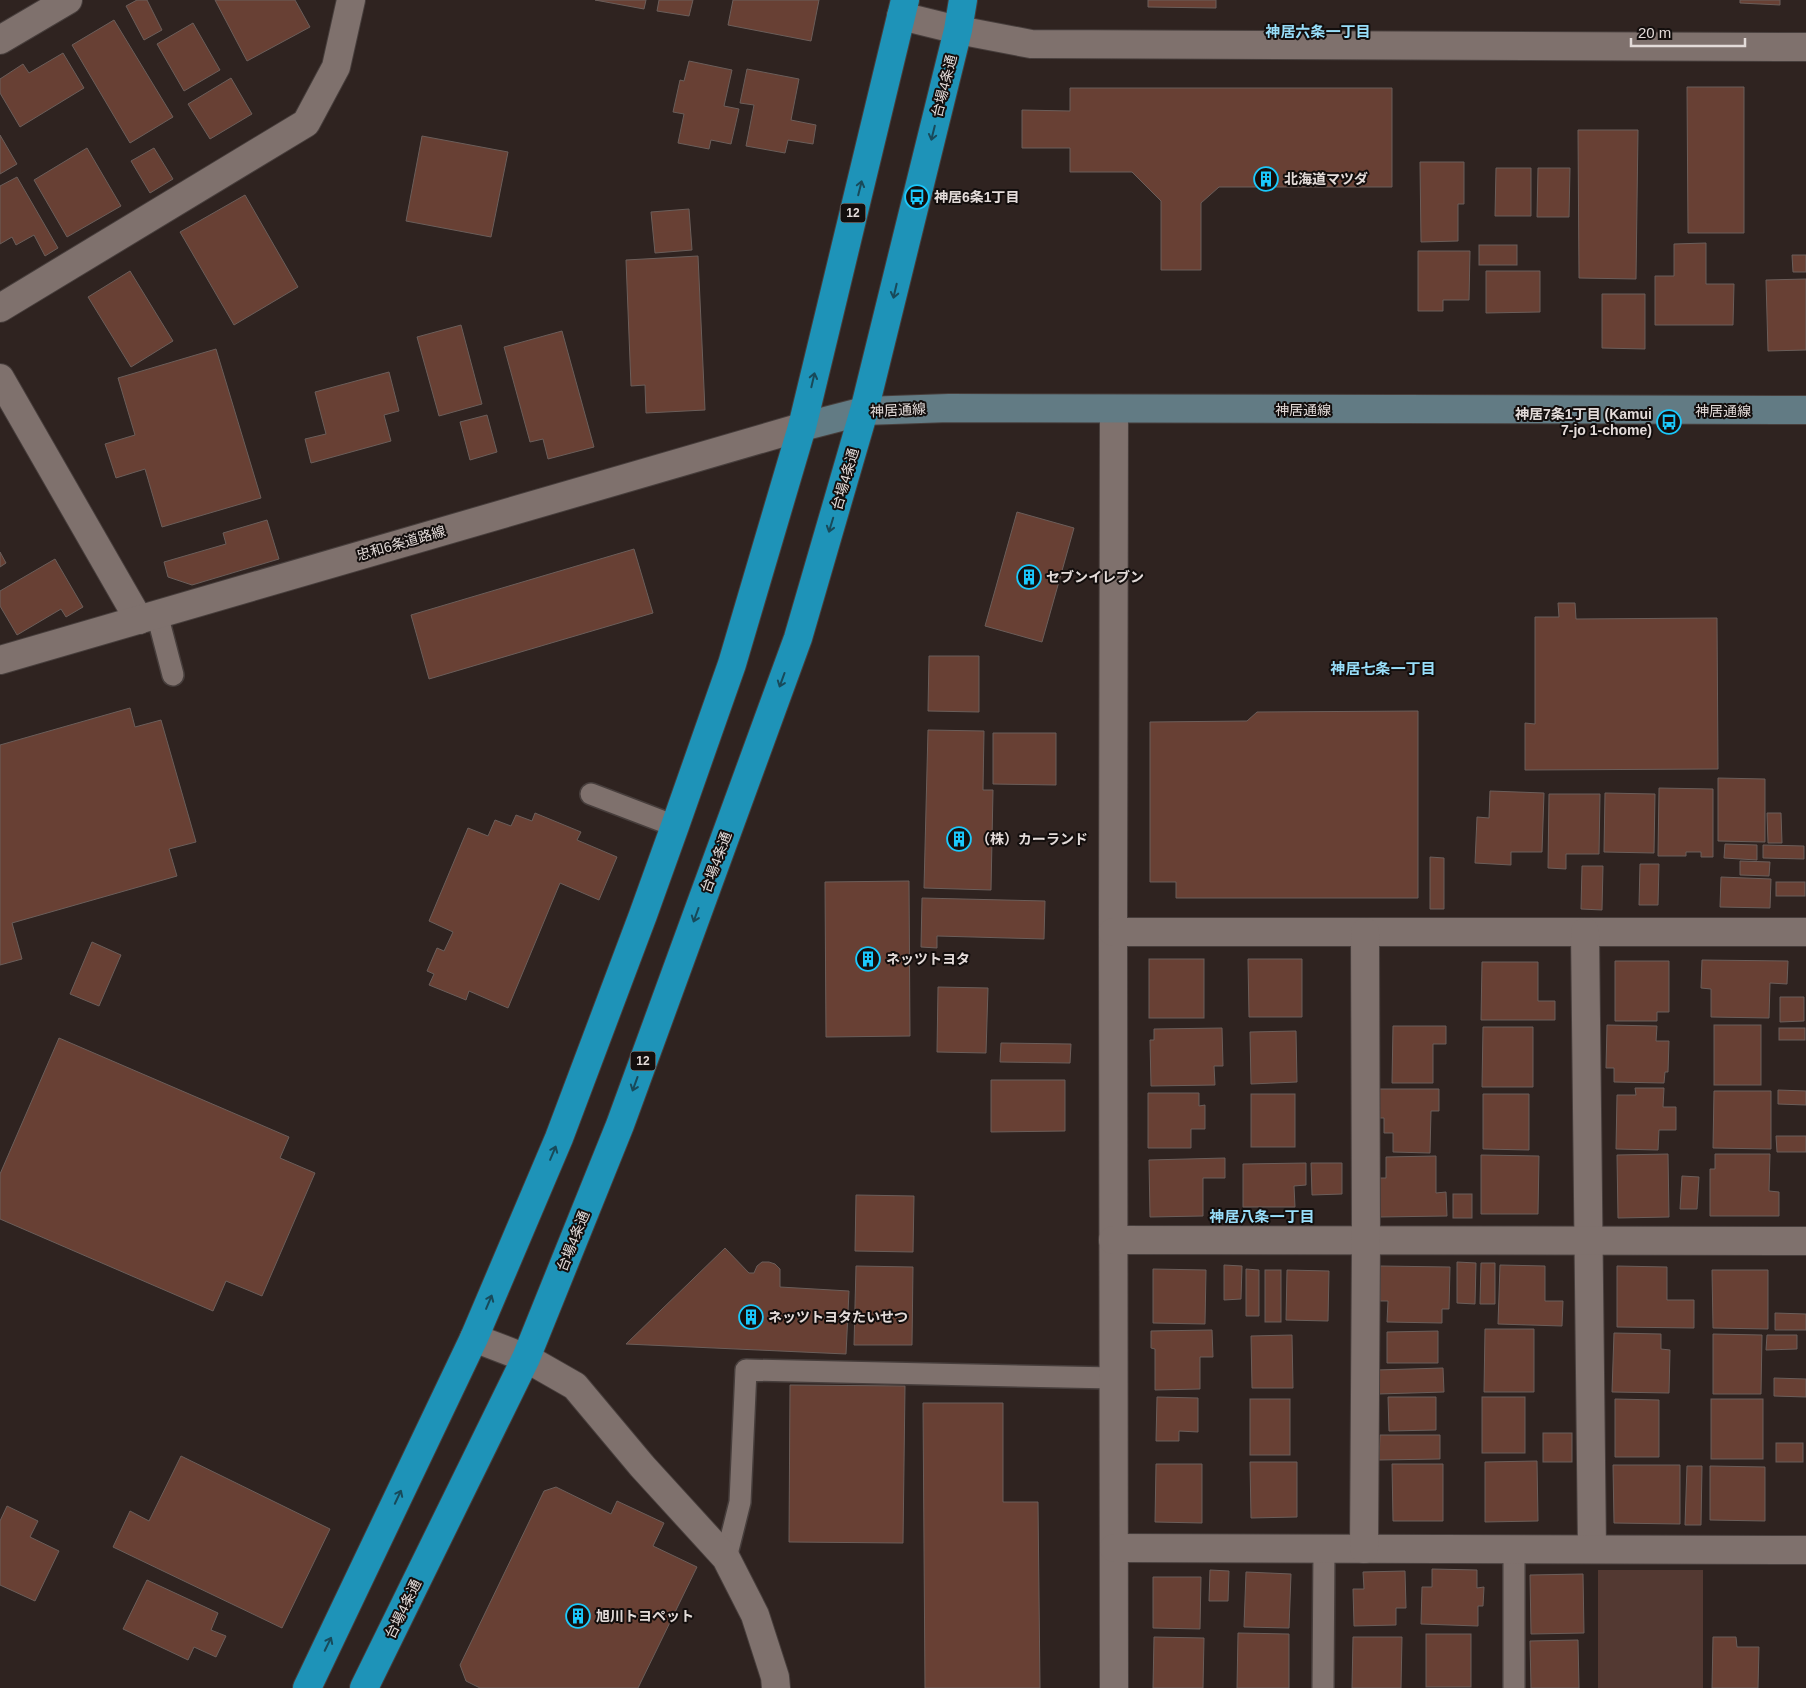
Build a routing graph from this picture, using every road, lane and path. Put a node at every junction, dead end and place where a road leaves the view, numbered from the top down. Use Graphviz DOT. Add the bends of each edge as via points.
graph roads {
  1 [pos="68,0"];
  2 [pos="351,0"];
  3 [pos="963,0"];
  4 [pos="903,8"];
  5 [pos="958,30"];
  6 [pos="0,40"];
  7 [pos="1806,47"];
  8 [pos="0,308"];
  9 [pos="0,378"];
  10 [pos="1114,409"];
  11 [pos="1806,410"];
  12 [pos="864,411"];
  13 [pos="802,427"];
  14 [pos="153,623"];
  15 [pos="0,660"];
  16 [pos="173,675"];
  17 [pos="591,794"];
  18 [pos="675,826"];
  19 [pos="1113,932"];
  20 [pos="1365,932"];
  21 [pos="1585,932"];
  22 [pos="1806,932"];
  23 [pos="1113,1240"];
  24 [pos="1366,1240"];
  25 [pos="1588,1241"];
  26 [pos="1806,1241"];
  27 [pos="474,1338"];
  28 [pos="526,1358"];
  29 [pos="1114,1378"];
  30 [pos="1114,1548"];
  31 [pos="1324,1549"];
  32 [pos="1364,1549"];
  33 [pos="1514,1549"];
  34 [pos="1592,1549"];
  35 [pos="1806,1550"];
  36 [pos="726,1558"];
  37 [pos="307,1688"];
  38 [pos="364,1688"];
  39 [pos="776,1688"];
  40 [pos="1114,1688"];
  41 [pos="1324,1688"];
  42 [pos="1514,1688"];
  1 -- 6 [label="street"];
  2 -- 8 [label="street" via="336,68 306,123"];
  3 -- 5 [label="highway, 台場4条通 / 12"];
  4 -- 5 [label="street"];
  13 -- 4 [label="highway, 12, one-way"];
  5 -- 7 [label="street" via="1031,44"];
  5 -- 12 [label="highway, 台場4条通 / 12, one-way"];
  9 -- 14 [label="street"];
  10 -- 11 [label="street, 神居通線"];
  10 -- 12 [label="street, 神居通線"];
  10 -- 19 [label="street"];
  12 -- 13 [label="street, 神居通線"];
  12 -- 28 [label="highway, 台場4条通 / 12, one-way" via="798,638 620,1126"];
  13 -- 14 [label="street, 忠和6条道路線"];
  13 -- 18 [label="highway, 12" via="732,664"];
  14 -- 15 [label="street, 忠和6条道路線"];
  14 -- 16 [label="lane"];
  17 -- 18 [label="lane"];
  27 -- 18 [label="highway, 12, one-way" via="559,1138"];
  19 -- 20 [label="street"];
  19 -- 23 [label="street"];
  20 -- 21 [label="street"];
  20 -- 24 [label="street"];
  21 -- 22 [label="street"];
  21 -- 25 [label="street"];
  23 -- 24 [label="street"];
  23 -- 29 [label="street"];
  24 -- 25 [label="street"];
  24 -- 32 [label="street"];
  25 -- 26 [label="street"];
  25 -- 34 [label="street"];
  27 -- 28 [label="street"];
  37 -- 27 [label="highway, 12, one-way"];
  28 -- 36 [label="street" via="575,1386"];
  28 -- 38 [label="highway, 台場4条通 / 12"];
  29 -- 30 [label="street"];
  29 -- 36 [label="lane" via="746,1370 740,1502"];
  30 -- 31 [label="street"];
  30 -- 40 [label="street"];
  31 -- 32 [label="street"];
  31 -- 41 [label="lane"];
  32 -- 33 [label="street"];
  33 -- 34 [label="street"];
  33 -- 42 [label="lane"];
  34 -- 35 [label="street"];
  36 -- 39 [label="street" via="755,1615"];
}
